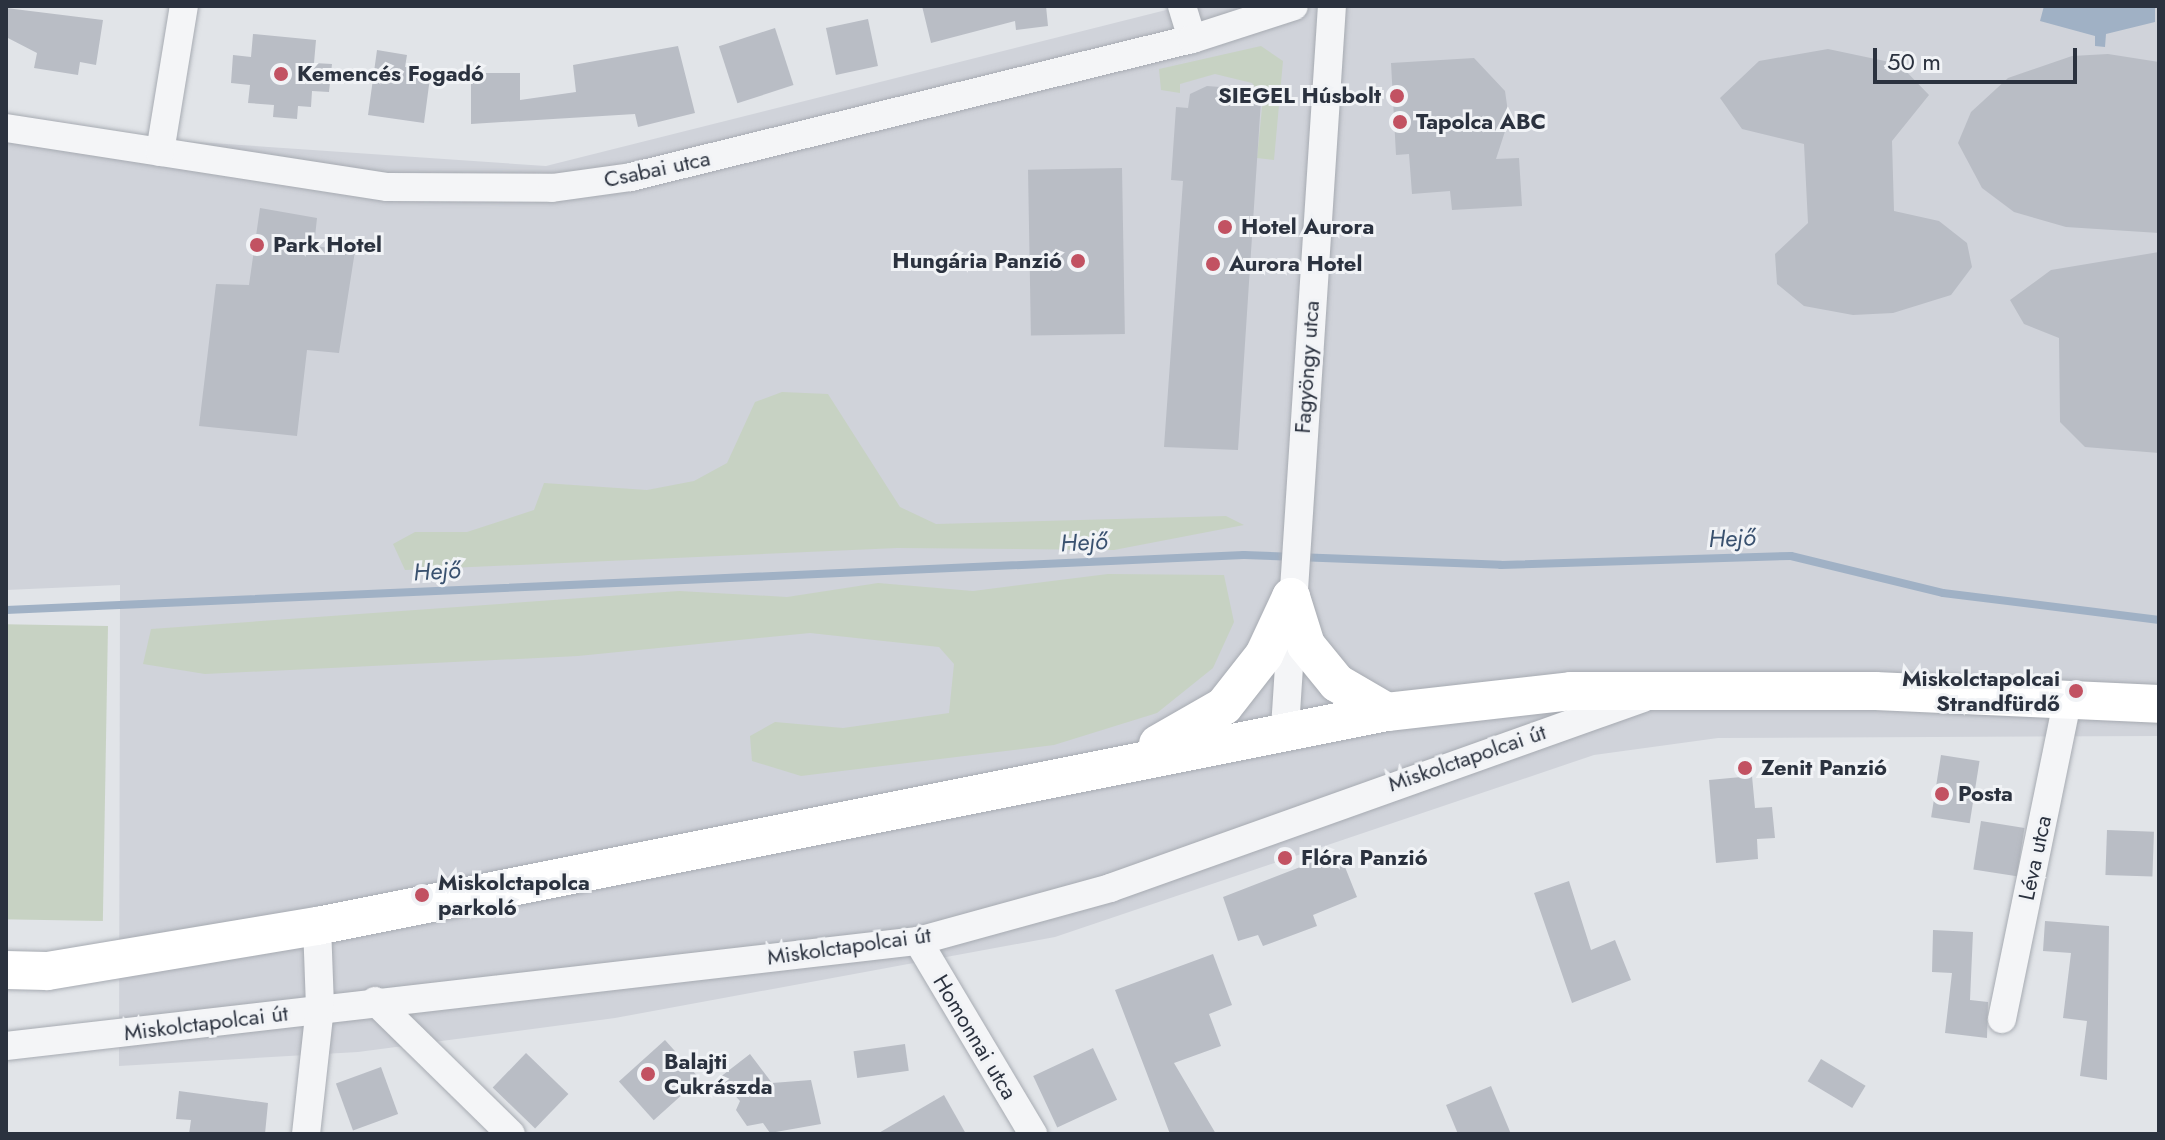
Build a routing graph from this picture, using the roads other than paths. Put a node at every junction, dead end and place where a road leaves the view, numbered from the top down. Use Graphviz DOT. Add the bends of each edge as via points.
graph roads {
  1 [pos="184,6"];
  2 [pos="1182,6"];
  3 [pos="1294,6"];
  4 [pos="1332,6"];
  5 [pos="1192,39"];
  6 [pos="6,128"];
  7 [pos="160,152"];
  8 [pos="1291,597"];
  9 [pos="1657,693"];
  10 [pos="2068,698"];
  11 [pos="2159,704"];
  12 [pos="1387,712"];
  13 [pos="1285,728"];
  14 [pos="1107,767"];
  15 [pos="317,926"];
  16 [pos="918,941"];
  17 [pos="6,970"];
  18 [pos="375,1001"];
  19 [pos="320,1007"];
  20 [pos="2002,1019"];
  21 [pos="6,1046"];
  22 [pos="306,1134"];
  23 [pos="511,1134"];
  24 [pos="1033,1134"];
  1 -- 7 [label="street"];
  2 -- 5 [label="street"];
  3 -- 5 [label="street, Csabai utca"];
  4 -- 8 [label="street, Fagyöngy utca"];
  5 -- 7 [label="street, Csabai utca" via="631,177 552,188 387,187"];
  6 -- 7 [label="street, Csabai utca"];
  8 -- 12 [label="street" via="1306,645 1337,683"];
  8 -- 13 [label="street, Fagyöngy utca"];
  8 -- 14 [label="street" via="1264,655 1224,706"];
  9 -- 10 [label="street, Miskolctapolcai út"];
  9 -- 12 [label="street, Miskolctapolcai út" via="1571,691"];
  9 -- 16 [label="street, Miskolctapolcai út" via="1110,888"];
  10 -- 11 [label="street, Miskolctapolcai út"];
  10 -- 20 [label="street, Léva utca"];
  12 -- 13 [label="street, Miskolctapolcai út"];
  13 -- 14 [label="street, Miskolctapolcai út"];
  14 -- 15 [label="street, Miskolctapolcai út"];
  15 -- 17 [label="street, Miskolctapolcai út" via="47,971"];
  15 -- 19 [label="street"];
  16 -- 18 [label="street, Miskolctapolcai út"];
  16 -- 24 [label="street, Homonnai utca"];
  18 -- 19 [label="street, Miskolctapolcai út"];
  18 -- 23 [label="street"];
  19 -- 21 [label="street, Miskolctapolcai út"];
  19 -- 22 [label="street"];
}
